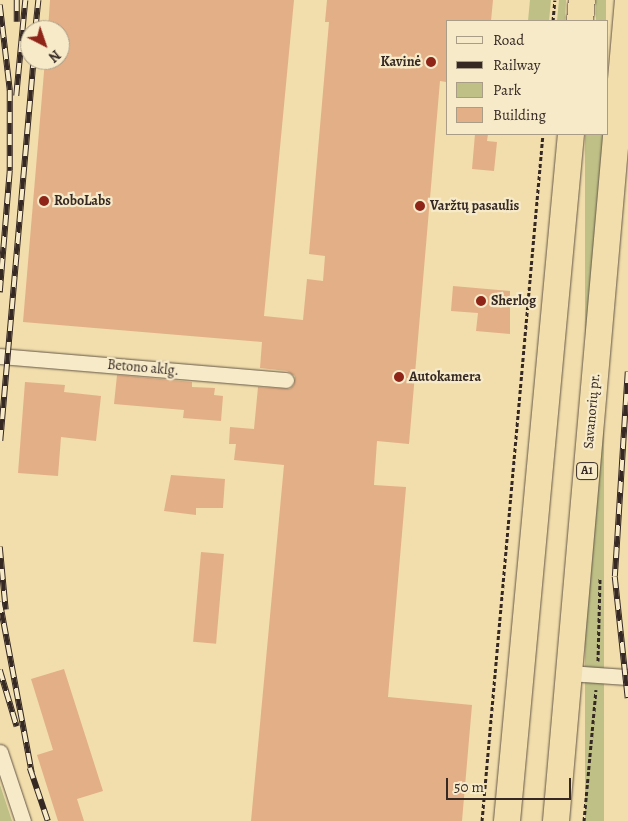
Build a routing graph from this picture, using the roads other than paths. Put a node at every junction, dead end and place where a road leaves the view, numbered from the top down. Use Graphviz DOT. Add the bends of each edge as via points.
graph roads {
  1 [pos="582,0"];
  2 [pos="628,0"];
  3 [pos="580,20"];
  4 [pos="570,135"];
  5 [pos="0,356"];
  6 [pos="286,380"];
  7 [pos="569,673"];
  8 [pos="628,677"];
  9 [pos="0,752"];
  10 [pos="23,821"];
  11 [pos="507,821"];
  12 [pos="556,821"];
  1 -- 3 [label="highway"];
  2 -- 7 [label="highway, Savanorių pr. / A1"];
  4 -- 11 [label="highway"];
  5 -- 6 [label="street, Betono aklg."];
  7 -- 8 [label="street"];
  7 -- 12 [label="highway, Savanorių pr. / A1"];
  9 -- 10 [label="street"];
}
